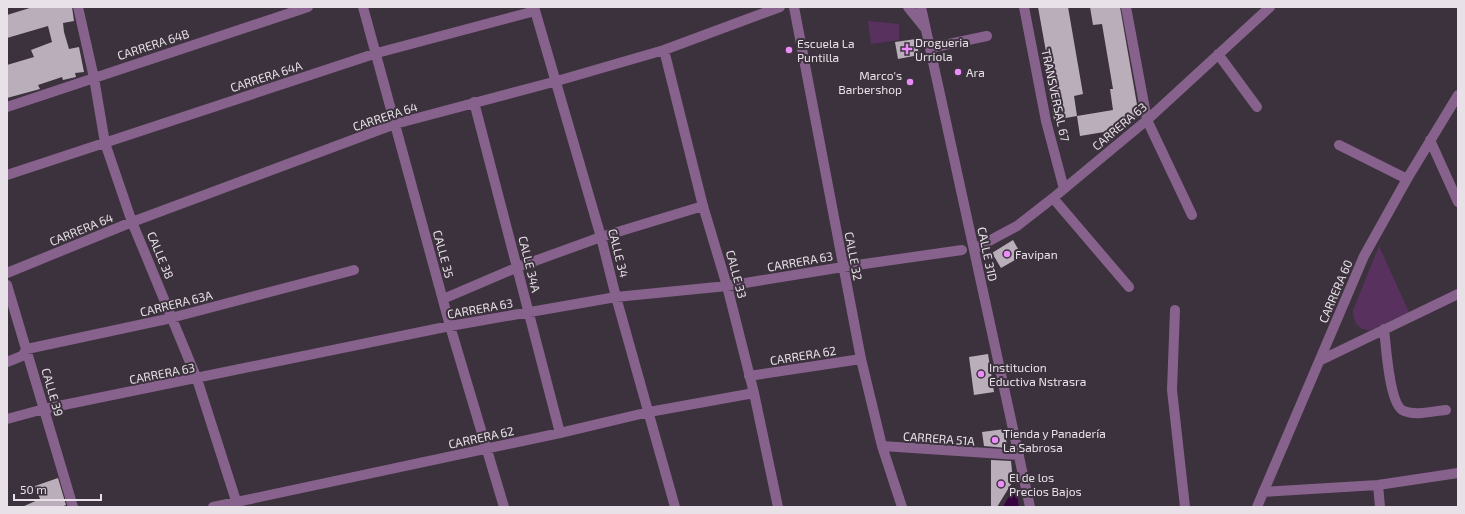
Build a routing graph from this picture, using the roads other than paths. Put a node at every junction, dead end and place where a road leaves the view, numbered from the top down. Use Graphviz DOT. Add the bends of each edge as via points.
graph roads {
  1 [pos="78,7"];
  2 [pos="308,7"];
  3 [pos="364,7"];
  4 [pos="794,7"];
  5 [pos="908,7"];
  6 [pos="922,7"];
  7 [pos="1024,7"];
  8 [pos="1126,7"];
  9 [pos="1270,7"];
  10 [pos="773,8"];
  11 [pos="535,9"];
  12 [pos="926,29"];
  13 [pos="988,36"];
  14 [pos="930,48"];
  15 [pos="664,50"];
  16 [pos="377,53"];
  17 [pos="1218,54"];
  18 [pos="94,78"];
  19 [pos="557,81"];
  20 [pos="1458,95"];
  21 [pos="474,102"];
  22 [pos="7,107"];
  23 [pos="1257,107"];
  24 [pos="1147,120"];
  25 [pos="395,124"];
  26 [pos="1430,140"];
  27 [pos="105,142"];
  28 [pos="1340,145"];
  29 [pos="7,175"];
  30 [pos="1407,179"];
  31 [pos="1064,189"];
  32 [pos="1053,198"];
  33 [pos="1458,202"];
  34 [pos="703,206"];
  35 [pos="1192,215"];
  36 [pos="132,222"];
  37 [pos="602,237"];
  38 [pos="974,249"];
  39 [pos="962,250"];
  40 [pos="518,267"];
  41 [pos="843,267"];
  42 [pos="354,270"];
  43 [pos="7,272"];
  44 [pos="7,285"];
  45 [pos="727,286"];
  46 [pos="1129,287"];
  47 [pos="1458,294"];
  48 [pos="616,297"];
  49 [pos="443,299"];
  50 [pos="1175,310"];
  51 [pos="528,314"];
  52 [pos="173,317"];
  53 [pos="450,326"];
  54 [pos="1384,329"];
  55 [pos="27,349"];
  56 [pos="861,359"];
  57 [pos="1321,360"];
  58 [pos="7,362"];
  59 [pos="749,376"];
  60 [pos="197,379"];
  61 [pos="754,393"];
  62 [pos="44,409"];
  63 [pos="1446,410"];
  64 [pos="649,412"];
  65 [pos="7,418"];
  66 [pos="560,433"];
  67 [pos="882,446"];
  68 [pos="487,449"];
  69 [pos="1020,455"];
  70 [pos="1458,473"];
  71 [pos="1378,485"];
  72 [pos="1263,492"];
  73 [pos="238,505"];
  74 [pos="73,507"];
  75 [pos="214,507"];
  76 [pos="504,507"];
  77 [pos="675,507"];
  78 [pos="778,507"];
  79 [pos="902,507"];
  80 [pos="1030,507"];
  81 [pos="1185,507"];
  82 [pos="1257,507"];
  83 [pos="1380,507"];
  1 -- 18 [label="street, CALLE 38"];
  2 -- 18 [label="street, CARRERA 64B"];
  3 -- 16 [label="street, CALLE 35"];
  4 -- 41 [label="street, CALLE 32"];
  5 -- 12 [label="street"];
  6 -- 12 [label="street, CALLE 31D"];
  7 -- 31 [label="street, TRANSVERSAL 67" via="1046,121"];
  8 -- 24 [label="street"];
  9 -- 17 [label="street, CARRERA 63"];
  10 -- 15 [label="street, CARRERA 64"];
  11 -- 16 [label="street, CARRERA 64A"];
  11 -- 19 [label="street, CALLE 34"];
  12 -- 14 [label="street, CALLE 31D"];
  13 -- 14 [label="street"];
  14 -- 38 [label="street, CALLE 31D"];
  15 -- 19 [label="street, CARRERA 64"];
  15 -- 34 [label="street, CALLE 33"];
  16 -- 25 [label="street, CALLE 35"];
  16 -- 27 [label="street, CARRERA 64A"];
  17 -- 23 [label="street"];
  17 -- 24 [label="street, CARRERA 63"];
  18 -- 22 [label="street, CARRERA 64B"];
  18 -- 27 [label="street, CALLE 38"];
  19 -- 21 [label="street, CARRERA 64"];
  19 -- 37 [label="street, CALLE 34"];
  20 -- 26 [label="street, CARRERA 60"];
  21 -- 25 [label="street, CARRERA 64"];
  21 -- 40 [label="street, CALLE 34A"];
  24 -- 31 [label="street, CARRERA 63"];
  24 -- 35 [label="street"];
  25 -- 36 [label="street, CARRERA 64"];
  25 -- 49 [label="street, CALLE 35"];
  26 -- 30 [label="street, CARRERA 60"];
  26 -- 33 [label="street"];
  27 -- 29 [label="street, CARRERA 64A"];
  27 -- 36 [label="street, CALLE 38"];
  28 -- 30 [label="street"];
  30 -- 57 [label="street, CARRERA 60" via="1364,256"];
  31 -- 32 [label="street, CARRERA 63"];
  32 -- 38 [label="street, CARRERA 63" via="1017,226"];
  32 -- 46 [label="street"];
  34 -- 37 [label="street"];
  34 -- 45 [label="street, CALLE 33"];
  36 -- 43 [label="street, CARRERA 64"];
  36 -- 52 [label="street, CALLE 38"];
  37 -- 40 [label="street"];
  37 -- 48 [label="street, CALLE 34"];
  38 -- 69 [label="street, CALLE 31D"];
  39 -- 41 [label="street, CARRERA 63"];
  40 -- 49 [label="street"];
  40 -- 51 [label="street, CALLE 34A"];
  41 -- 45 [label="street, CARRERA 63"];
  41 -- 56 [label="street, CALLE 32"];
  42 -- 52 [label="street, CARRERA 63A"];
  44 -- 55 [label="street, CALLE 39"];
  45 -- 48 [label="street, CARRERA 63"];
  45 -- 59 [label="street, CALLE 33"];
  47 -- 54 [label="street"];
  48 -- 51 [label="street, CARRERA 63"];
  48 -- 64 [label="street, CALLE 34"];
  49 -- 53 [label="street, CALLE 35"];
  50 -- 81 [label="street" via="1172,390"];
  51 -- 53 [label="street, CARRERA 63"];
  51 -- 66 [label="street, CALLE 34A"];
  52 -- 55 [label="street, CARRERA 63A"];
  52 -- 60 [label="street, CALLE 38"];
  53 -- 60 [label="street, CARRERA 63"];
  53 -- 68 [label="street, CALLE 35"];
  54 -- 57 [label="street"];
  54 -- 63 [label="street" via="1397,407 1410,413"];
  55 -- 58 [label="street, CARRERA 63A" via="22,356"];
  55 -- 62 [label="street, CALLE 39"];
  56 -- 59 [label="street, CARRERA 62"];
  56 -- 67 [label="street, CALLE 32"];
  57 -- 72 [label="street, CARRERA 60"];
  59 -- 61 [label="street, CALLE 33"];
  60 -- 62 [label="street, CARRERA 63"];
  60 -- 73 [label="street, CALLE 38"];
  61 -- 64 [label="street, CARRERA 62"];
  61 -- 78 [label="street, CALLE 33"];
  62 -- 65 [label="street, CARRERA 63"];
  62 -- 74 [label="street, CALLE 39"];
  64 -- 66 [label="street, CARRERA 62"];
  64 -- 77 [label="street, CALLE 34"];
  66 -- 68 [label="street, CARRERA 62"];
  67 -- 69 [label="street, CARRERA 51A"];
  67 -- 79 [label="street, CALLE 32"];
  68 -- 73 [label="street, CARRERA 62"];
  68 -- 76 [label="street, CALLE 35"];
  69 -- 80 [label="street, CALLE 31D"];
  70 -- 71 [label="street"];
  71 -- 72 [label="street"];
  71 -- 83 [label="street"];
  72 -- 82 [label="street, CARRERA 60"];
  73 -- 75 [label="street, CARRERA 62"];
}
